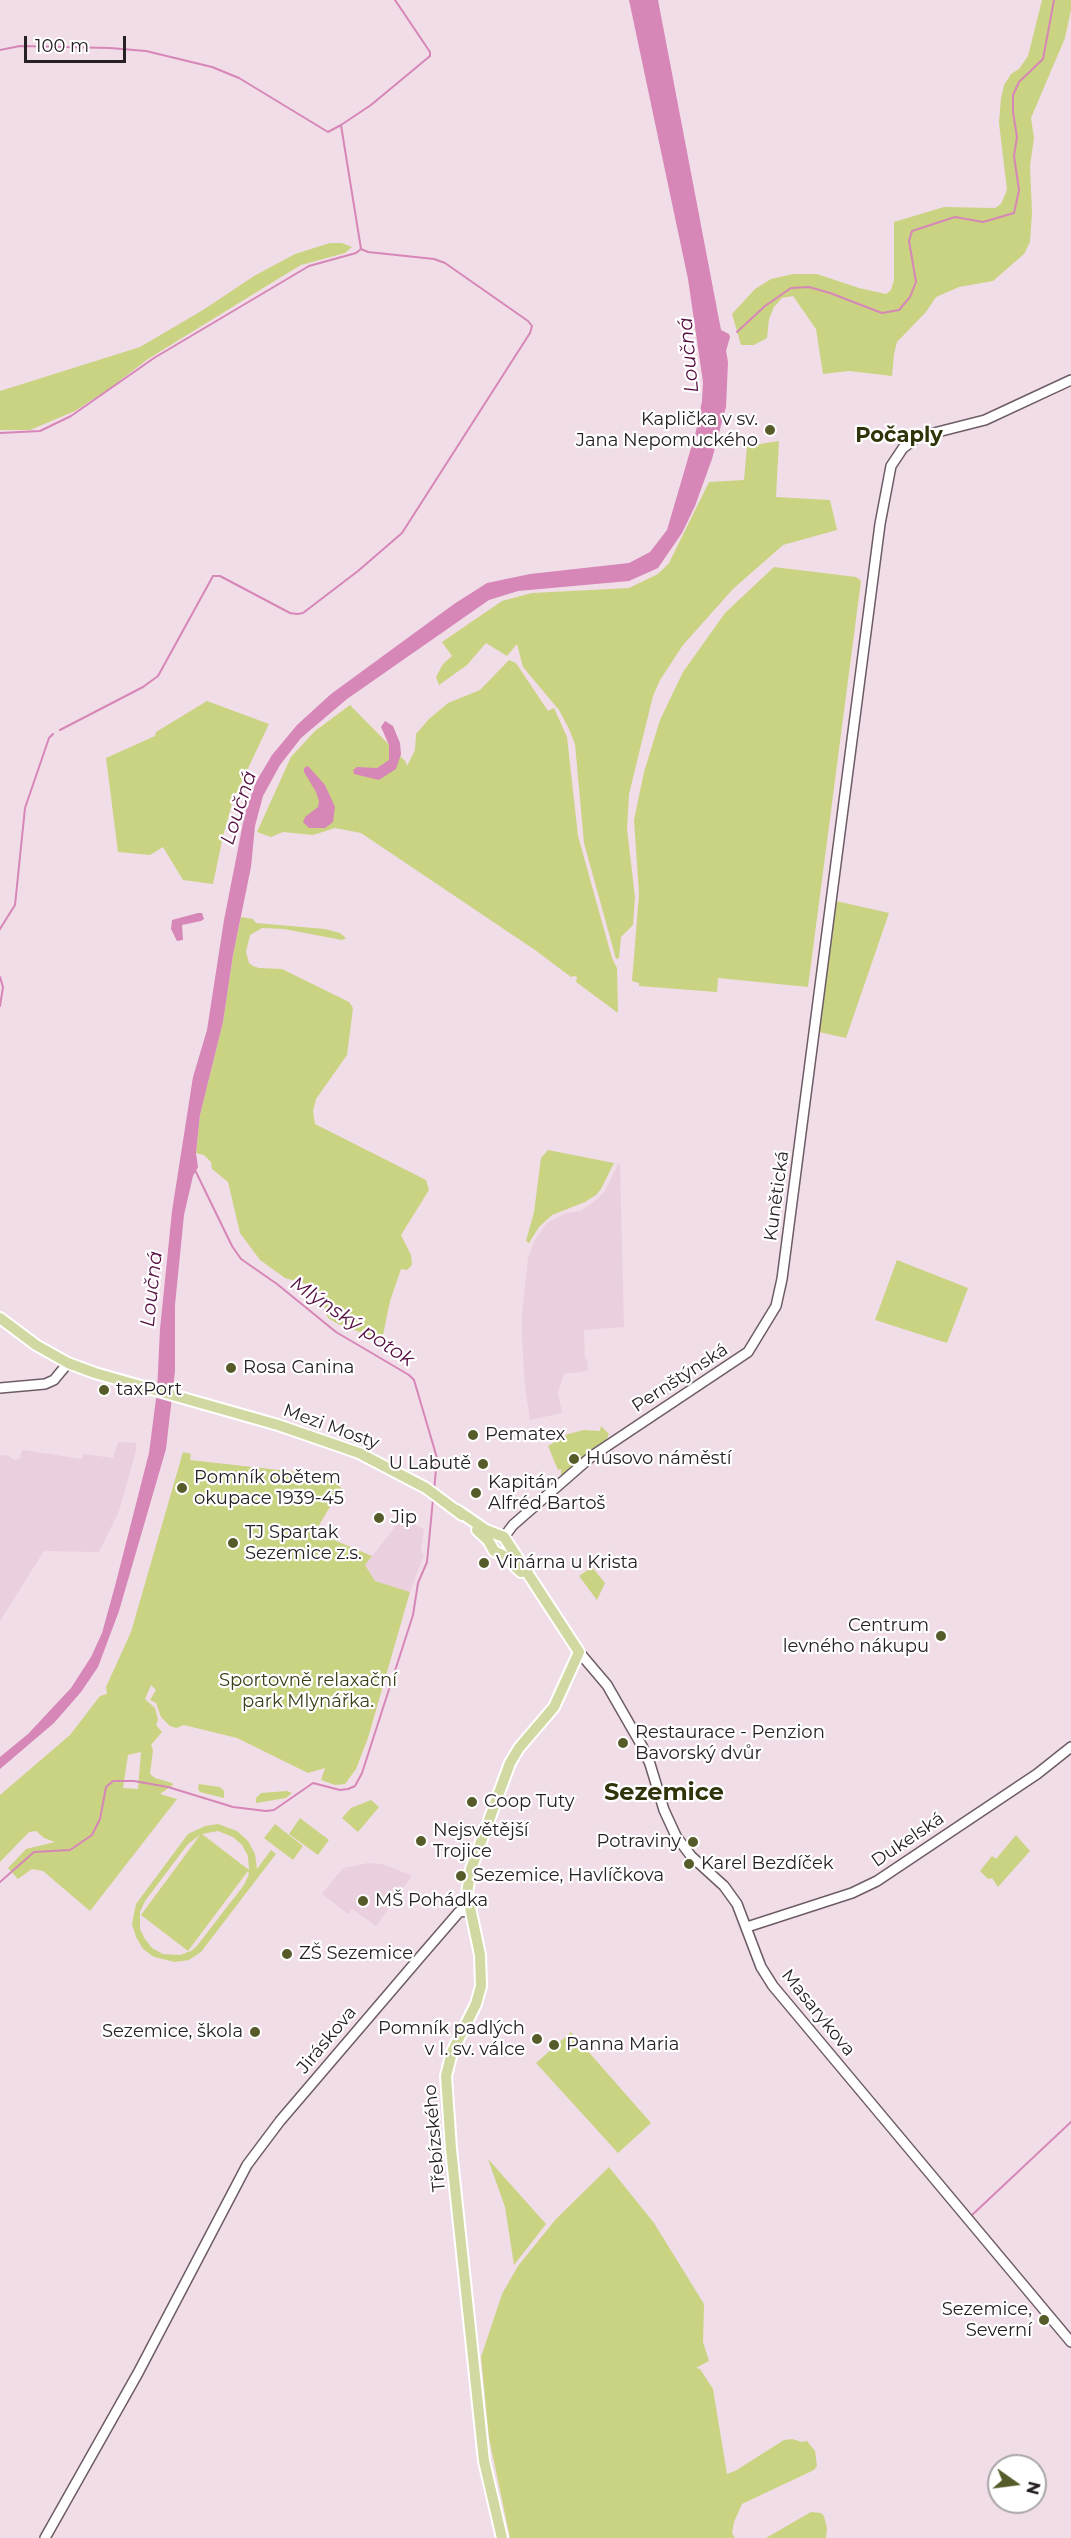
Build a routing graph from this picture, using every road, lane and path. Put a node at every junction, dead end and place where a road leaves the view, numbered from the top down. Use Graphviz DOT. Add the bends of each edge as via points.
graph roads {
  1 [pos="1071,380"];
  2 [pos="0,1318"];
  3 [pos="752,1347"];
  4 [pos="68,1363"];
  5 [pos="0,1388"];
  6 [pos="457,1510"];
  7 [pos="503,1538"];
  8 [pos="491,1545"];
  9 [pos="500,1553"];
  10 [pos="533,1584"];
  11 [pos="579,1652"];
  12 [pos="1071,1747"];
  13 [pos="469,1911"];
  14 [pos="747,1927"];
  15 [pos="1071,2342"];
  16 [pos="45,2538"];
  17 [pos="502,2538"];
  1 -- 3 [label="street, Kunětická" via="985,420 918,437 903,448 891,466 880,524 781,1287 776,1306"];
  2 -- 4 [label="main road, Mezi Mosty"];
  3 -- 7 [label="street, Pernštýnská" via="569,1475"];
  4 -- 5 [label="street" via="54,1380 45,1384"];
  4 -- 6 [label="main road, Mezi Mosty" via="345,1447 395,1470"];
  6 -- 7 [label="main road, Mezi Mosty"];
  6 -- 8 [label="main road, Mezi Mosty"];
  7 -- 8 [label="main road" via="493,1536"];
  7 -- 9 [label="main road" via="506,1549"];
  7 -- 10 [label="main road, Masarykova"];
  8 -- 9 [label="main road"];
  9 -- 10 [label="main road, Masarykova"];
  10 -- 11 [label="main road, Masarykova"];
  11 -- 13 [label="main road, Třebízského" via="559,1699 506,1770 471,1869"];
  11 -- 14 [label="street, Masarykova" via="607,1685 642,1746 676,1836 691,1856 729,1891"];
  12 -- 14 [label="street, Dukelská" via="1037,1774 871,1884"];
  13 -- 16 [label="street, Jiráskova" via="459,1912 247,2165 138,2373"];
  13 -- 17 [label="main road, Třebízského" via="480,1955 481,1986 452,2052 446,2076 484,2461"];
  14 -- 15 [label="street, Masarykova" via="761,1967 773,1986"];
}
